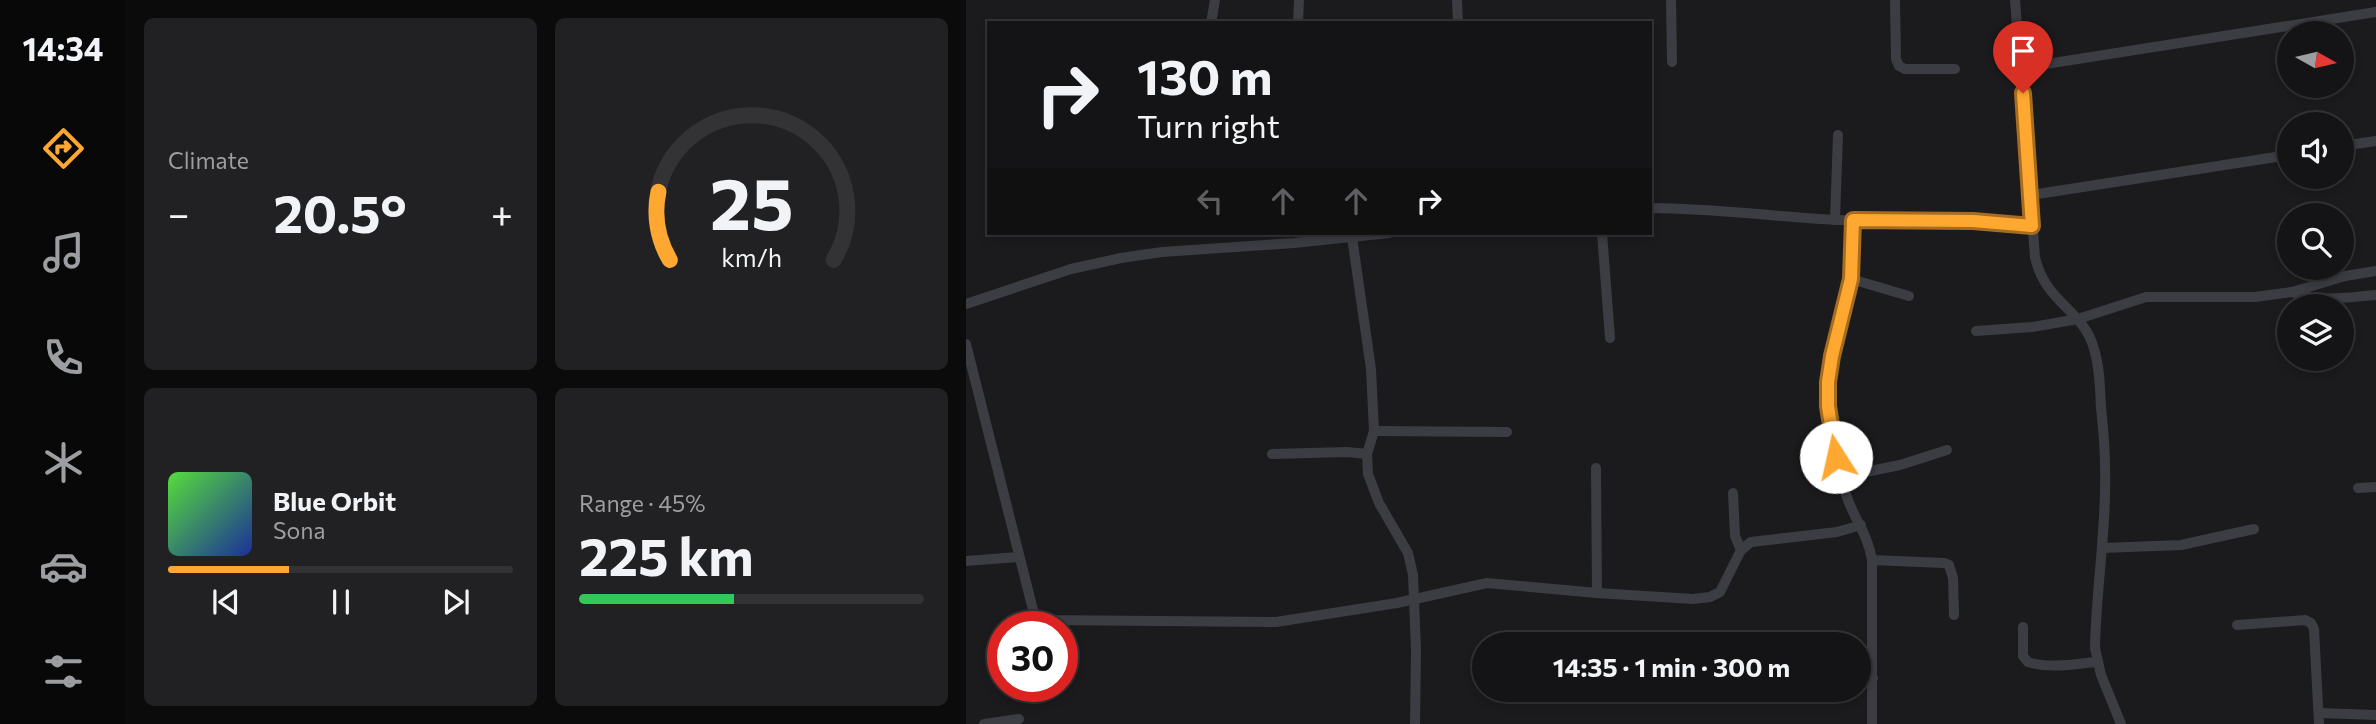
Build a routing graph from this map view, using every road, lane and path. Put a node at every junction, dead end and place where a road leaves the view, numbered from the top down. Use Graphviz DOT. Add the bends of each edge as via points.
graph roads {
  1 [pos="1215,0"];
  2 [pos="1299,0"];
  3 [pos="1457,0"];
  4 [pos="1671,0"];
  5 [pos="1895,0"];
  6 [pos="2015,0"];
  7 [pos="2376,12"];
  8 [pos="1210,21"];
  9 [pos="1298,21"];
  10 [pos="1458,21"];
  11 [pos="1672,62"];
  12 [pos="2021,68"];
  13 [pos="1955,69"];
  14 [pos="1838,135"];
  15 [pos="2376,141"];
  16 [pos="2354,144"];
  17 [pos="2277,157"];
  18 [pos="2031,195"];
  19 [pos="1652,208"];
  20 [pos="1835,220"];
  21 [pos="1853,220"];
  22 [pos="2032,226"];
  23 [pos="1370,235"];
  24 [pos="1602,235"];
  25 [pos="1352,237"];
  26 [pos="2376,271"];
  27 [pos="1851,279"];
  28 [pos="2291,292"];
  29 [pos="2376,295"];
  30 [pos="1909,296"];
  31 [pos="966,304"];
  32 [pos="2078,319"];
  33 [pos="1976,331"];
  34 [pos="1610,338"];
  35 [pos="966,344"];
  36 [pos="1374,430"];
  37 [pos="1507,432"];
  38 [pos="1947,450"];
  39 [pos="1272,454"];
  40 [pos="1367,454"];
  41 [pos="1597,468"];
  42 [pos="1840,477"];
  43 [pos="2376,487"];
  44 [pos="2358,488"];
  45 [pos="1732,493"];
  46 [pos="1861,525"];
  47 [pos="2254,530"];
  48 [pos="2102,548"];
  49 [pos="1741,550"];
  50 [pos="1019,556"];
  51 [pos="1872,560"];
  52 [pos="966,561"];
  53 [pos="1597,593"];
  54 [pos="1414,600"];
  55 [pos="1954,615"];
  56 [pos="2237,625"];
  57 [pos="2023,627"];
  58 [pos="2096,663"];
  59 [pos="1873,678"];
  60 [pos="2376,715"];
  61 [pos="1019,719"];
  62 [pos="2319,719"];
  63 [pos="984,724"];
  64 [pos="1415,724"];
  65 [pos="1872,724"];
  66 [pos="2121,724"];
  1 -- 8 [label="street"];
  2 -- 9 [label="street"];
  3 -- 10 [label="street"];
  4 -- 11 [label="street"];
  5 -- 13 [label="street" via="1899,66"];
  6 -- 12 [label="street"];
  7 -- 12 [label="street"];
  12 -- 18 [label="street"];
  14 -- 20 [label="street"];
  15 -- 16 [label="street"];
  17 -- 18 [label="street"];
  18 -- 22 [label="street"];
  19 -- 20 [label="street"];
  20 -- 21 [label="street"];
  21 -- 22 [label="street"];
  21 -- 27 [label="street"];
  22 -- 32 [label="street" via="2038,273 2058,302"];
  23 -- 25 [label="street"];
  24 -- 34 [label="street"];
  25 -- 31 [label="street" via="1121,258 1071,269"];
  25 -- 36 [label="street" via="1371,369"];
  26 -- 28 [label="street"];
  27 -- 30 [label="street"];
  27 -- 42 [label="street" via="1828,382"];
  28 -- 29 [label="street" via="2315,299"];
  28 -- 32 [label="street" via="2255,297 2146,297"];
  32 -- 33 [label="street"];
  32 -- 48 [label="street" via="2089,334 2098,370 2106,468"];
  35 -- 50 [label="street"];
  36 -- 37 [label="street"];
  36 -- 40 [label="street"];
  38 -- 42 [label="street"];
  39 -- 40 [label="street"];
  40 -- 54 [label="street" via="1374,489 1412,564"];
  41 -- 53 [label="street"];
  42 -- 46 [label="street"];
  43 -- 44 [label="street"];
  45 -- 49 [label="street" via="1735,536"];
  46 -- 49 [label="street" via="1837,533 1762,539"];
  46 -- 51 [label="street"];
  47 -- 48 [label="street" via="2181,545"];
  48 -- 58 [label="street"];
  49 -- 53 [label="street" via="1727,582 1710,597"];
  50 -- 52 [label="street"];
  50 -- 54 [label="street" via="1032,610 1043,620 1276,622"];
  51 -- 55 [label="street" via="1949,565"];
  51 -- 59 [label="street"];
  53 -- 54 [label="street" via="1487,583"];
  54 -- 64 [label="street"];
  56 -- 62 [label="street" via="2311,623"];
  57 -- 58 [label="street" via="2023,656 2028,662"];
  58 -- 66 [label="street"];
  59 -- 65 [label="street"];
  60 -- 62 [label="street"];
  61 -- 63 [label="street"];
}
